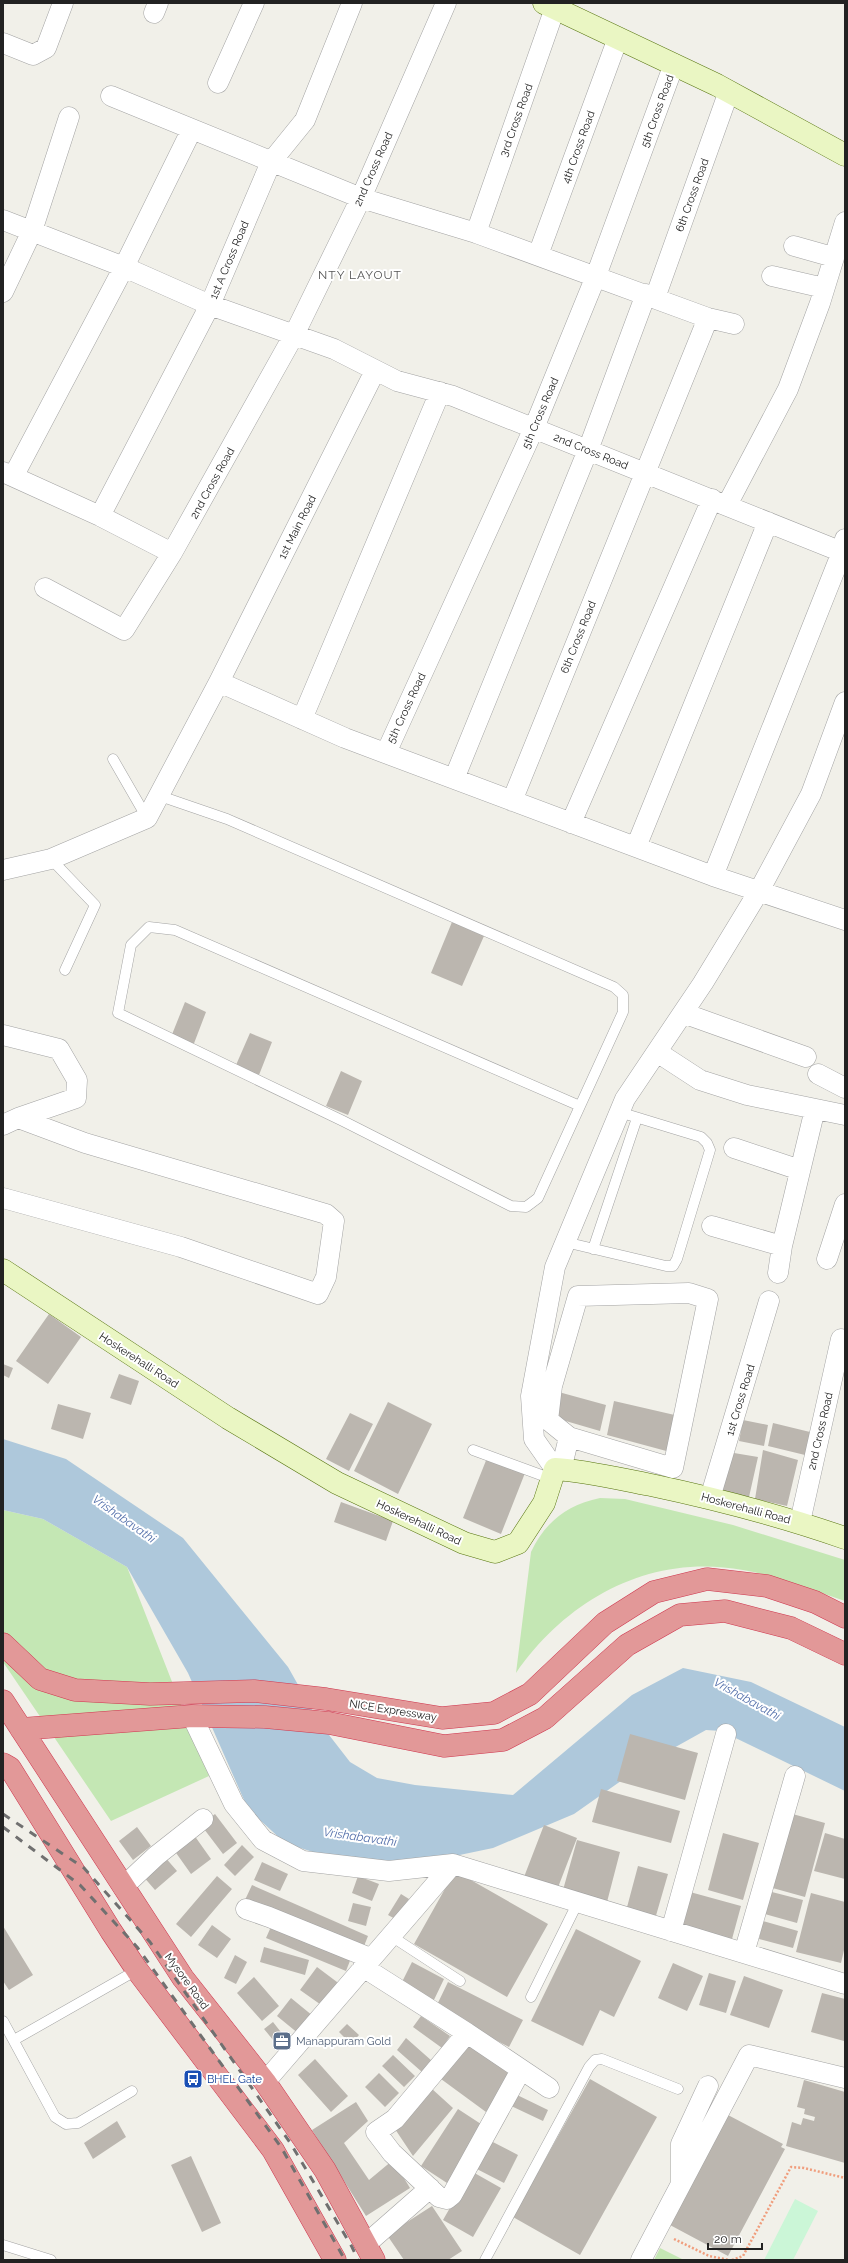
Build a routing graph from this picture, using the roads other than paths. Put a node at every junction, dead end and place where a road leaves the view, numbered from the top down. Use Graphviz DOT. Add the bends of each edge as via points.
graph roads {
  1 [pos="63,3"];
  2 [pos="254,3"];
  3 [pos="352,3"];
  4 [pos="446,3"];
  5 [pos="550,6"];
  6 [pos="618,38"];
  7 [pos="3,43"];
  8 [pos="674,64"];
  9 [pos="218,84"];
  10 [pos="729,91"];
  11 [pos="111,96"];
  12 [pos="69,117"];
  13 [pos="192,129"];
  14 [pos="845,155"];
  15 [pos="271,162"];
  16 [pos="361,198"];
  17 [pos="3,220"];
  18 [pos="845,222"];
  19 [pos="32,231"];
  20 [pos="476,232"];
  21 [pos="794,246"];
  22 [pos="538,256"];
  23 [pos="833,257"];
  24 [pos="124,267"];
  25 [pos="596,276"];
  26 [pos="772,276"];
  27 [pos="824,288"];
  28 [pos="3,292"];
  29 [pos="650,296"];
  30 [pos="210,305"];
  31 [pos="708,318"];
  32 [pos="734,324"];
  33 [pos="295,333"];
  34 [pos="375,371"];
  35 [pos="440,392"];
  36 [pos="534,428"];
  37 [pos="588,450"];
  38 [pos="644,472"];
  39 [pos="8,473"];
  40 [pos="719,502"];
  41 [pos="100,516"];
  42 [pos="768,522"];
  43 [pos="844,548"];
  44 [pos="172,553"];
  45 [pos="45,588"];
  46 [pos="220,682"];
  47 [pos="845,702"];
  48 [pos="302,719"];
  49 [pos="386,753"];
  50 [pos="113,759"];
  51 [pos="454,779"];
  52 [pos="160,796"];
  53 [pos="512,801"];
  54 [pos="147,818"];
  55 [pos="570,823"];
  56 [pos="636,847"];
  57 [pos="51,859"];
  58 [pos="3,870"];
  59 [pos="713,876"];
  60 [pos="758,891"];
  61 [pos="844,916"];
  62 [pos="65,970"];
  63 [pos="683,1013"];
  64 [pos="3,1035"];
  65 [pos="657,1052"];
  66 [pos="806,1057"];
  67 [pos="818,1074"];
  68 [pos="845,1088"];
  69 [pos="580,1106"];
  70 [pos="815,1109"];
  71 [pos="628,1115"];
  72 [pos="845,1115"];
  73 [pos="11,1121"];
  74 [pos="734,1148"];
  75 [pos="800,1170"];
  76 [pos="3,1198"];
  77 [pos="845,1204"];
  78 [pos="712,1226"];
  79 [pos="565,1242"];
  80 [pos="782,1246"];
  81 [pos="593,1248"];
  82 [pos="827,1259"];
  83 [pos="3,1270"];
  84 [pos="778,1273"];
  85 [pos="769,1301"];
  86 [pos="841,1339"];
  87 [pos="569,1437"];
  88 [pos="473,1450"];
  89 [pos="556,1473"];
  90 [pos="710,1498"];
  91 [pos="800,1522"];
  92 [pos="845,1538"];
  93 [pos="845,1617"];
  94 [pos="3,1644"];
  95 [pos="845,1654"];
  96 [pos="3,1701"];
  97 [pos="199,1716"];
  98 [pos="21,1729"];
  99 [pos="726,1734"];
  100 [pos="7,1766"];
  101 [pos="795,1776"];
  102 [pos="203,1819"];
  103 [pos="453,1864"];
  104 [pos="123,1887"];
  105 [pos="578,1902"];
  106 [pos="246,1909"];
  107 [pos="671,1931"];
  108 [pos="391,1936"];
  109 [pos="744,1953"];
  110 [pos="366,1962"];
  111 [pos="134,1972"];
  112 [pos="460,1981"];
  113 [pos="845,1984"];
  114 [pos="531,1997"];
  115 [pos="3,2021"];
  116 [pos="467,2033"];
  117 [pos="14,2040"];
  118 [pos="521,2070"];
  119 [pos="845,2078"];
  120 [pos="265,2082"];
  121 [pos="708,2086"];
  122 [pos="549,2088"];
  123 [pos="678,2089"];
  124 [pos="132,2091"];
  125 [pos="681,2186"];
  126 [pos="430,2188"];
  127 [pos="3,2245"];
  128 [pos="369,2252"];
  129 [pos="51,2260"];
  130 [pos="336,2260"];
  131 [pos="485,2260"];
  132 [pos="641,2260"];
  1 -- 7 [label="street" via="46,48 33,55"];
  2 -- 9 [label="street"];
  3 -- 15 [label="street, 1st A Cross Road" via="305,120"];
  4 -- 16 [label="street, 2nd Cross Road"];
  5 -- 6 [label="street"];
  5 -- 20 [label="street, 3rd Cross Road"];
  6 -- 8 [label="street"];
  6 -- 22 [label="street, 4th Cross Road"];
  8 -- 10 [label="street"];
  8 -- 25 [label="street, 5th Cross Road"];
  10 -- 14 [label="street"];
  10 -- 29 [label="street, 6th Cross Road"];
  11 -- 13 [label="street"];
  12 -- 19 [label="street"];
  13 -- 15 [label="street"];
  13 -- 24 [label="street"];
  15 -- 16 [label="street"];
  15 -- 30 [label="street, 1st A Cross Road"];
  16 -- 20 [label="street"];
  16 -- 33 [label="street, 2nd Cross Road"];
  17 -- 19 [label="street, 2nd Cross Road"];
  18 -- 23 [label="street"];
  19 -- 24 [label="street, 2nd Cross Road"];
  19 -- 28 [label="street"];
  20 -- 22 [label="street"];
  21 -- 23 [label="street"];
  22 -- 25 [label="street"];
  23 -- 27 [label="street"];
  24 -- 30 [label="street, 2nd Cross Road"];
  24 -- 39 [label="street"];
  25 -- 29 [label="street"];
  25 -- 36 [label="street, 5th Cross Road"];
  26 -- 27 [label="street"];
  27 -- 40 [label="street" via="788,389"];
  29 -- 31 [label="street"];
  29 -- 37 [label="street, 6th Cross Road"];
  30 -- 33 [label="street, 2nd Cross Road"];
  30 -- 41 [label="street, 1st A Cross Road"];
  31 -- 32 [label="street"];
  31 -- 38 [label="street, 6th Cross Road"];
  33 -- 34 [label="street, 2nd Cross Road" via="334,349"];
  33 -- 44 [label="street, 2nd Cross Road"];
  34 -- 35 [label="street, 2nd Cross Road" via="397,382"];
  34 -- 46 [label="street, 1st Main Road"];
  35 -- 36 [label="street, 2nd Cross Road"];
  35 -- 48 [label="street"];
  36 -- 37 [label="street, 2nd Cross Road"];
  36 -- 49 [label="street, 5th Cross Road"];
  37 -- 38 [label="street, 2nd Cross Road"];
  37 -- 51 [label="street, 6th Cross Road"];
  38 -- 40 [label="street, 2nd Cross Road"];
  38 -- 53 [label="street, 6th Cross Road"];
  39 -- 41 [label="street"];
  40 -- 42 [label="street, 2nd Cross Road"];
  40 -- 55 [label="street"];
  41 -- 44 [label="street"];
  42 -- 43 [label="street, 2nd Cross Road"];
  42 -- 56 [label="street"];
  43 -- 59 [label="street"];
  44 -- 45 [label="street, 2nd Cross Road" via="124,630"];
  46 -- 48 [label="street"];
  46 -- 52 [label="street, 1st Main Road"];
  47 -- 60 [label="street" via="811,794"];
  48 -- 49 [label="street"];
  49 -- 51 [label="street"];
  50 -- 54 [label="lane"];
  51 -- 53 [label="street"];
  52 -- 54 [label="street, 1st Main Road"];
  52 -- 69 [label="lane" via="227,819 614,987 623,996 623,1012"];
  53 -- 55 [label="street"];
  54 -- 57 [label="street"];
  55 -- 56 [label="street"];
  56 -- 59 [label="street"];
  57 -- 58 [label="street"];
  57 -- 62 [label="lane" via="95,905"];
  59 -- 60 [label="street"];
  60 -- 61 [label="street"];
  60 -- 63 [label="street"];
  63 -- 65 [label="street"];
  63 -- 66 [label="street"];
  64 -- 73 [label="street" via="59,1050 76,1080 76,1098"];
  65 -- 70 [label="street" via="700,1080 747,1095"];
  65 -- 71 [label="street" via="625,1099"];
  67 -- 68 [label="street"];
  69 -- 69 [label="lane" via="538,1198 526,1207 511,1206 118,1013 131,945 148,927 175,930"];
  70 -- 72 [label="street"];
  70 -- 75 [label="street"];
  71 -- 79 [label="street"];
  71 -- 81 [label="lane"];
  71 -- 81 [label="lane" via="701,1137 708,1143 710,1150 673,1266"];
  73 -- 76 [label="street" via="326,1214 334,1220 326,1277 318,1294 181,1247"];
  74 -- 75 [label="street"];
  75 -- 80 [label="street"];
  77 -- 82 [label="street"];
  78 -- 80 [label="street"];
  79 -- 81 [label="lane"];
  79 -- 89 [label="street" via="555,1267 531,1396 534,1439"];
  80 -- 84 [label="street"];
  83 -- 89 [label="street, Hoskerehalli Road" via="234,1422 336,1483 464,1543 495,1552 518,1543 544,1503"];
  85 -- 90 [label="street, 1st Cross Road"];
  86 -- 91 [label="street, 2nd Cross Road"];
  87 -- 87 [label="street" via="673,1468 708,1299 689,1293 578,1296 552,1386 548,1420"];
  87 -- 89 [label="street"];
  88 -- 89 [label="lane"];
  89 -- 90 [label="street, Hoskerehalli Road" via="586,1472"];
  90 -- 91 [label="street, Hoskerehalli Road"];
  91 -- 92 [label="street, Hoskerehalli Road"];
  93 -- 94 [label="highway, NICE Expressway" via="814,1602 767,1586 707,1579 654,1592 605,1623 530,1694 494,1713 442,1718 326,1699 254,1691 150,1694 94,1692 56,1685 40,1679"];
  95 -- 97 [label="highway" via="791,1628 725,1611 680,1615 627,1645 545,1718 502,1740 444,1746 329,1723 265,1717"];
  96 -- 98 [label="highway, Mysore Road"];
  97 -- 98 [label="highway"];
  97 -- 103 [label="street" via="234,1804 263,1840 303,1861 389,1871"];
  98 -- 104 [label="highway, Mysore Road"];
  99 -- 107 [label="street"];
  100 -- 111 [label="highway"];
  101 -- 109 [label="street"];
  102 -- 104 [label="street" via="156,1856"];
  103 -- 105 [label="street"];
  103 -- 108 [label="street"];
  104 -- 120 [label="highway, Mysore Road" via="183,1978"];
  105 -- 107 [label="street"];
  105 -- 114 [label="lane"];
  106 -- 110 [label="street"];
  107 -- 109 [label="street"];
  108 -- 110 [label="street"];
  108 -- 112 [label="lane"];
  109 -- 113 [label="street"];
  110 -- 116 [label="street"];
  110 -- 120 [label="street"];
  111 -- 117 [label="lane"];
  111 -- 130 [label="highway" via="273,2150"];
  115 -- 117 [label="lane"];
  116 -- 118 [label="street"];
  116 -- 126 [label="street" via="395,2119 376,2132 392,2153"];
  117 -- 124 [label="lane" via="55,2117 66,2124 78,2123"];
  118 -- 122 [label="street"];
  118 -- 126 [label="street" via="452,2195 447,2199 439,2197"];
  119 -- 125 [label="street" via="749,2054"];
  120 -- 128 [label="highway, Mysore Road" via="325,2170"];
  121 -- 125 [label="street" via="681,2144"];
  123 -- 131 [label="lane" via="602,2059 595,2060"];
  125 -- 132 [label="street"];
  126 -- 128 [label="street"];
  127 -- 129 [label="lane"];
}
